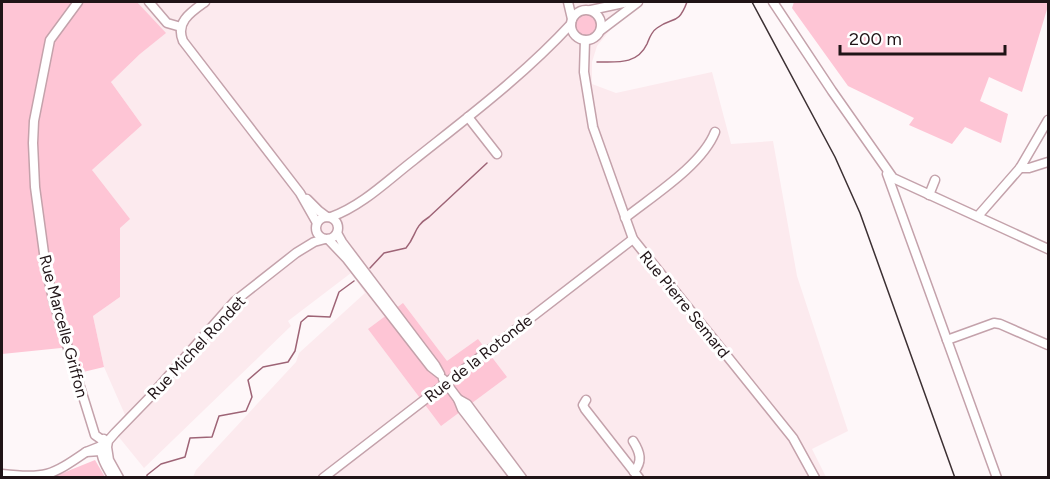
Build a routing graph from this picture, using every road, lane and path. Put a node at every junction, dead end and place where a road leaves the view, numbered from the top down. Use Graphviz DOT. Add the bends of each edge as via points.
graph roads {
  1 [pos="78,2"];
  2 [pos="149,2"];
  3 [pos="205,2"];
  4 [pos="568,2"];
  5 [pos="628,2"];
  6 [pos="638,2"];
  7 [pos="773,2"];
  8 [pos="587,10"];
  9 [pos="572,22"];
  10 [pos="181,27"];
  11 [pos="600,30"];
  12 [pos="581,38"];
  13 [pos="547,49"];
  14 [pos="468,117"];
  15 [pos="1048,120"];
  16 [pos="715,132"];
  17 [pos="497,154"];
  18 [pos="1048,162"];
  19 [pos="883,165"];
  20 [pos="1020,168"];
  21 [pos="935,180"];
  22 [pos="300,193"];
  23 [pos="929,195"];
  24 [pos="363,200"];
  25 [pos="978,216"];
  26 [pos="329,217"];
  27 [pos="625,218"];
  28 [pos="316,227"];
  29 [pos="338,231"];
  30 [pos="327,239"];
  31 [pos="633,239"];
  32 [pos="1048,249"];
  33 [pos="296,253"];
  34 [pos="947,340"];
  35 [pos="1048,345"];
  36 [pos="440,374"];
  37 [pos="446,383"];
  38 [pos="458,399"];
  39 [pos="586,400"];
  40 [pos="633,441"];
  41 [pos="104,445"];
  42 [pos="2,474"];
  43 [pos="637,474"];
  44 [pos="117,477"];
  45 [pos="323,477"];
  46 [pos="515,477"];
  47 [pos="522,477"];
  48 [pos="815,477"];
  49 [pos="997,477"];
  1 -- 41 [label="street, Rue Marcelle Griffon" via="50,40 34,121 33,154 42,248 54,303 95,435"];
  2 -- 10 [label="street" via="167,22"];
  3 -- 10 [label="street" via="190,13"];
  4 -- 8 [label="street"];
  4 -- 9 [label="street"];
  5 -- 8 [label="street"];
  6 -- 11 [label="street"];
  7 -- 19 [label="street"];
  8 -- 9 [label="street" via="575,15"];
  8 -- 11 [label="street" via="600,17"];
  9 -- 12 [label="street" via="573,31"];
  9 -- 13 [label="street"];
  10 -- 22 [label="street" via="183,41"];
  11 -- 12 [label="street" via="595,37"];
  12 -- 13 [label="street" via="565,37"];
  12 -- 27 [label="street, Rue Pierre Semard" via="592,127"];
  13 -- 14 [label="street"];
  14 -- 17 [label="street"];
  14 -- 24 [label="street"];
  15 -- 20 [label="street"];
  16 -- 27 [label="street" via="697,160"];
  18 -- 20 [label="street"];
  19 -- 23 [label="street" via="893,178"];
  19 -- 34 [label="street"];
  20 -- 25 [label="street"];
  21 -- 23 [label="street"];
  22 -- 26 [label="street"];
  22 -- 28 [label="street"];
  23 -- 25 [label="street"];
  24 -- 26 [label="street"];
  24 -- 29 [label="street" via="345,217"];
  25 -- 32 [label="street"];
  26 -- 28 [label="street" via="321,219"];
  26 -- 29 [label="street" via="337,222"];
  27 -- 31 [label="street, Rue Pierre Semard"];
  28 -- 30 [label="street" via="319,236"];
  28 -- 33 [label="street, Rue Michel Rondet"];
  29 -- 30 [label="street"];
  29 -- 36 [label="street"];
  30 -- 33 [label="street, Rue Michel Rondet"];
  30 -- 36 [label="street"];
  31 -- 37 [label="street, Rue de la Rotonde"];
  31 -- 48 [label="street, Rue Pierre Semard" via="793,438"];
  33 -- 41 [label="street, Rue Michel Rondet" via="235,301"];
  34 -- 35 [label="street" via="994,323"];
  34 -- 49 [label="street"];
  36 -- 37 [label="street"];
  37 -- 38 [label="street"];
  37 -- 45 [label="street, Rue de la Rotonde"];
  38 -- 46 [label="street"];
  38 -- 47 [label="street" via="466,404"];
  39 -- 43 [label="street" via="585,409"];
  40 -- 43 [label="street" via="639,450"];
  41 -- 42 [label="street" via="47,475"];
  41 -- 44 [label="street, Rue Marcelle Griffon"];
}
